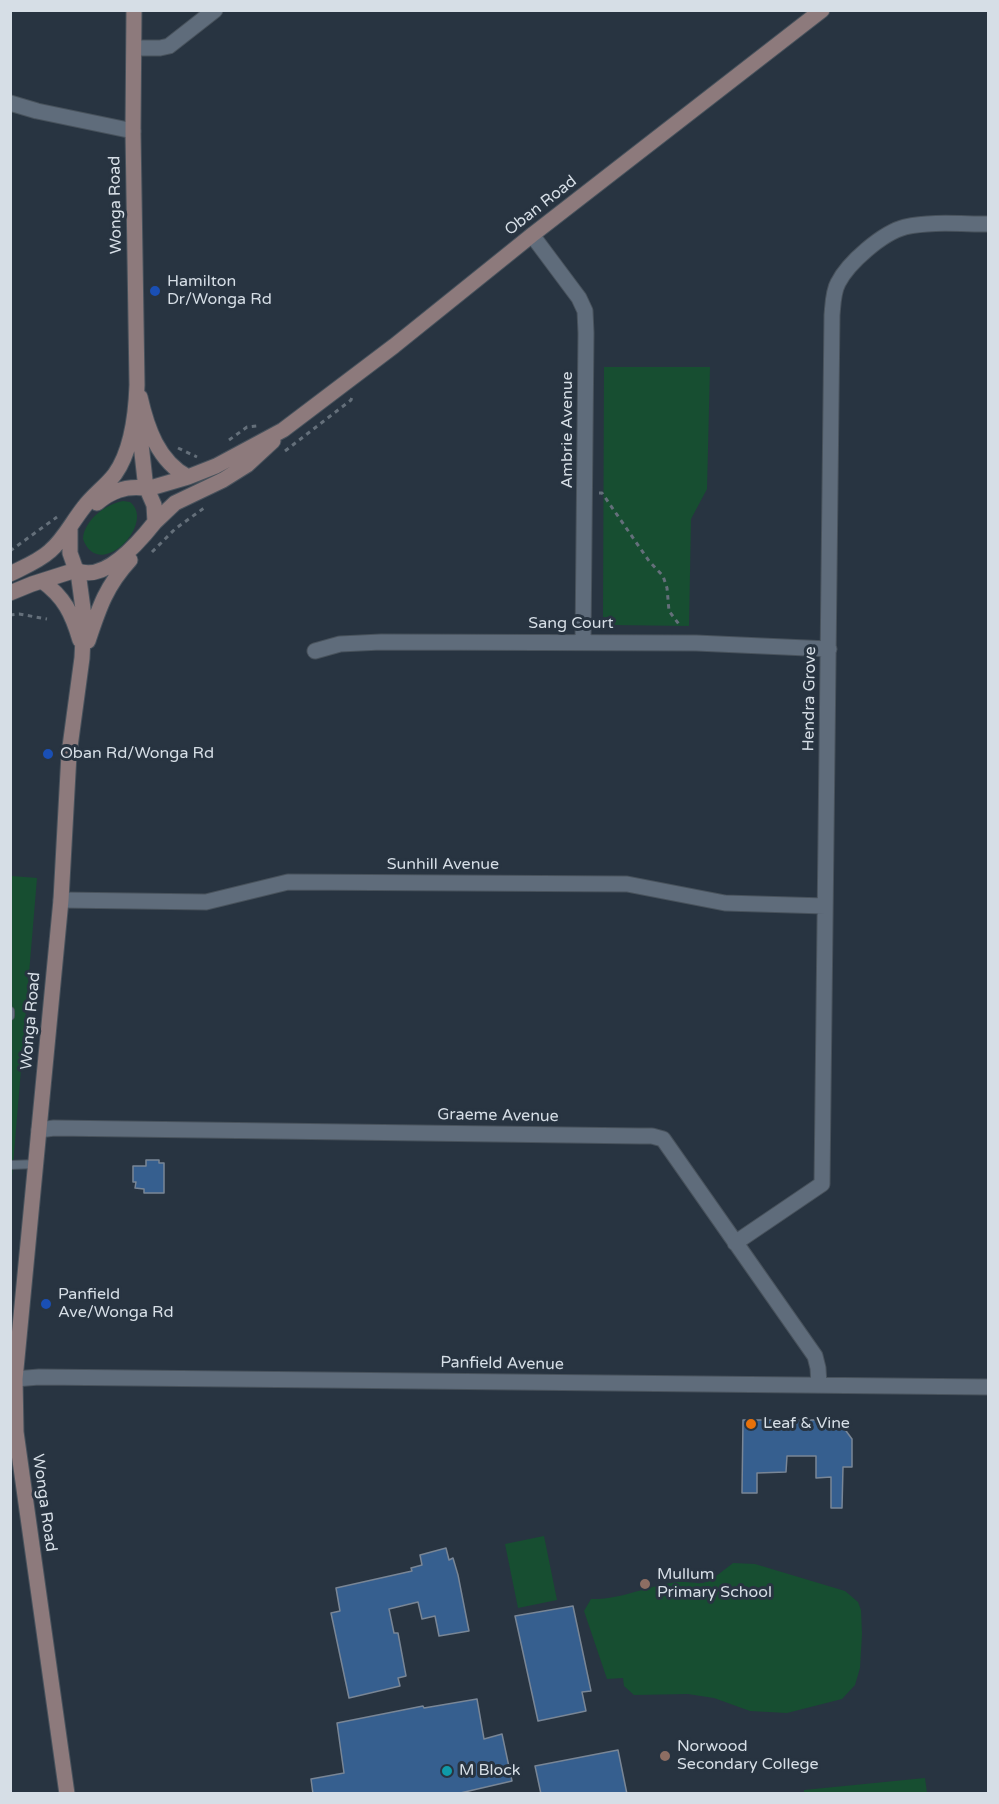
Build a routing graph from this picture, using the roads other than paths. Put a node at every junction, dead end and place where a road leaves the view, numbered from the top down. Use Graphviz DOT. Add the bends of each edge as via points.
graph roads {
  1 [pos="134,10"];
  2 [pos="215,10"];
  3 [pos="822,10"];
  4 [pos="135,48"];
  5 [pos="10,103"];
  6 [pos="133,131"];
  7 [pos="988,224"];
  8 [pos="532,235"];
  9 [pos="137,392"];
  10 [pos="283,430"];
  11 [pos="188,477"];
  12 [pos="146,489"];
  13 [pos="154,523"];
  14 [pos="71,526"];
  15 [pos="77,571"];
  16 [pos="10,574"];
  17 [pos="42,581"];
  18 [pos="10,593"];
  19 [pos="583,642"];
  20 [pos="829,649"];
  21 [pos="315,651"];
  22 [pos="82,654"];
  23 [pos="61,900"];
  24 [pos="825,906"];
  25 [pos="10,1011"];
  26 [pos="10,1016"];
  27 [pos="39,1130"];
  28 [pos="36,1164"];
  29 [pos="10,1165"];
  30 [pos="735,1243"];
  31 [pos="15,1378"];
  32 [pos="819,1385"];
  33 [pos="988,1387"];
  34 [pos="67,1794"];
  1 -- 4 [label="main road, Wonga Road"];
  2 -- 4 [label="street" via="169,46"];
  3 -- 8 [label="main road, Oban Road"];
  4 -- 6 [label="main road, Wonga Road"];
  5 -- 6 [label="street"];
  6 -- 9 [label="main road, Wonga Road"];
  7 -- 20 [label="street, Hendra Grove" via="902,228 852,262 836,285 832,315"];
  8 -- 10 [label="main road, Oban Road"];
  8 -- 19 [label="street, Ambrie Avenue" via="585,311"];
  9 -- 11 [label="main road" via="153,437 176,469"];
  9 -- 12 [label="main road"];
  9 -- 14 [label="main road" via="120,465"];
  10 -- 11 [label="main road, Oban Road"];
  10 -- 13 [label="main road, Oban Road" via="247,465 175,503"];
  11 -- 12 [label="main road, Oban Road"];
  12 -- 13 [label="main road" via="154,505"];
  12 -- 14 [label="main road, Oban Road" via="111,493"];
  13 -- 15 [label="main road" via="115,563 97,571"];
  13 -- 22 [label="main road" via="106,592"];
  14 -- 15 [label="main road, Wonga Road" via="70,553"];
  14 -- 16 [label="main road" via="44,556"];
  15 -- 17 [label="main road"];
  15 -- 22 [label="main road, Wonga Road" via="84,616"];
  17 -- 18 [label="main road"];
  17 -- 22 [label="main road" via="65,603"];
  19 -- 20 [label="street, Sang Court"];
  19 -- 21 [label="street, Sang Court" via="381,642"];
  20 -- 24 [label="street, Hendra Grove"];
  22 -- 23 [label="main road, Wonga Road" via="69,754"];
  23 -- 24 [label="street, Sunhill Avenue" via="206,902 288,882 627,884 725,903"];
  23 -- 27 [label="main road, Wonga Road"];
  24 -- 30 [label="street, Hendra Grove" via="822,1184"];
  25 -- 26 [label="lane"];
  27 -- 28 [label="main road, Wonga Road"];
  27 -- 30 [label="street, Graeme Avenue" via="652,1136 663,1139"];
  28 -- 29 [label="lane"];
  28 -- 31 [label="main road, Wonga Road"];
  30 -- 32 [label="street, Graeme Avenue" via="815,1356"];
  31 -- 32 [label="street, Panfield Avenue"];
  31 -- 34 [label="main road, Wonga Road" via="16,1432"];
  32 -- 33 [label="street, Panfield Avenue"];
}
